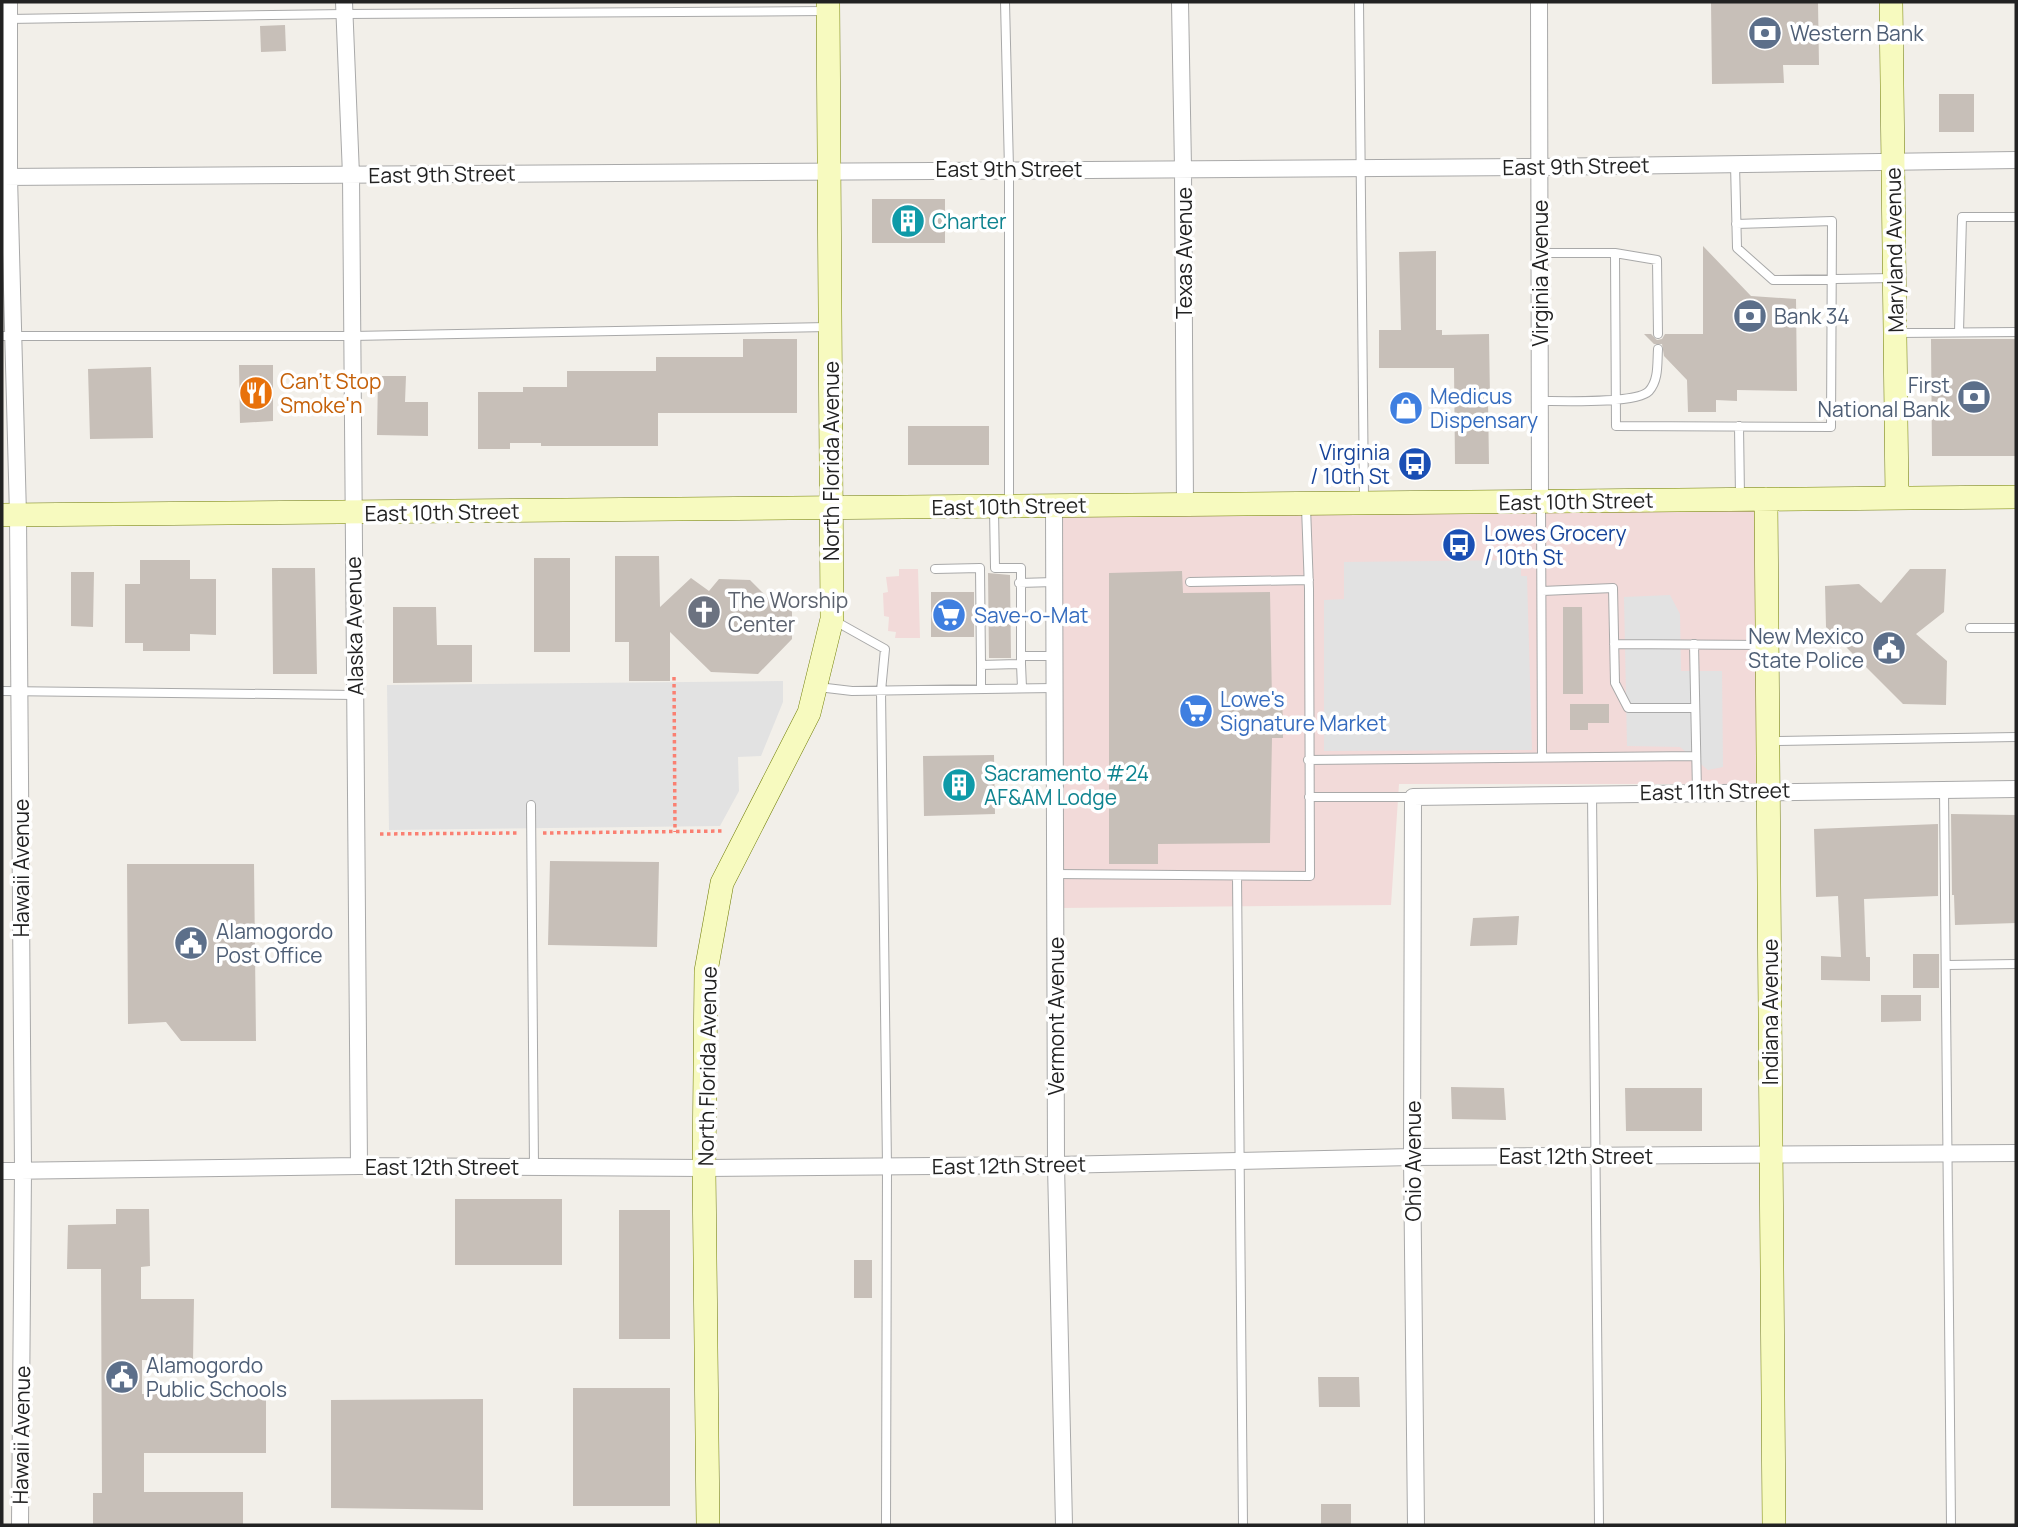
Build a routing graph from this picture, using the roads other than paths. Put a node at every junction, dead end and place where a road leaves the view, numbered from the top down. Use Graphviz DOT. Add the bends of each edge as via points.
graph roads {
  1 [pos="9,2"];
  2 [pos="1005,2"];
  3 [pos="1180,2"];
  4 [pos="1359,2"];
  5 [pos="1539,2"];
  6 [pos="1891,2"];
  7 [pos="828,7"];
  8 [pos="344,8"];
  9 [pos="5,19"];
  10 [pos="2016,160"];
  11 [pos="1893,161"];
  12 [pos="1735,164"];
  13 [pos="1360,167"];
  14 [pos="1539,167"];
  15 [pos="1183,168"];
  16 [pos="1009,169"];
  17 [pos="829,171"];
  18 [pos="351,175"];
  19 [pos="5,177"];
  20 [pos="2016,217"];
  21 [pos="1736,223"];
  22 [pos="1539,253"];
  23 [pos="1615,253"];
  24 [pos="1894,278"];
  25 [pos="1832,279"];
  26 [pos="831,327"];
  27 [pos="1959,332"];
  28 [pos="2016,332"];
  29 [pos="1895,333"];
  30 [pos="1658,334"];
  31 [pos="8,336"];
  32 [pos="352,336"];
  33 [pos="1658,349"];
  34 [pos="1616,399"];
  35 [pos="1540,401"];
  36 [pos="1739,426"];
  37 [pos="2016,497"];
  38 [pos="1897,498"];
  39 [pos="1766,499"];
  40 [pos="1740,500"];
  41 [pos="1541,502"];
  42 [pos="1306,503"];
  43 [pos="1364,503"];
  44 [pos="1185,505"];
  45 [pos="1002,506"];
  46 [pos="1054,506"];
  47 [pos="832,508"];
  48 [pos="353,512"];
  49 [pos="10,515"];
  50 [pos="980,568"];
  51 [pos="995,568"];
  52 [pos="935,569"];
  53 [pos="1309,580"];
  54 [pos="1054,582"];
  55 [pos="1190,582"];
  56 [pos="1019,583"];
  57 [pos="1542,591"];
  58 [pos="832,619"];
  59 [pos="1970,628"];
  60 [pos="2016,628"];
  61 [pos="1615,644"];
  62 [pos="1694,644"];
  63 [pos="1767,645"];
  64 [pos="1054,656"];
  65 [pos="1021,660"];
  66 [pos="981,665"];
  67 [pos="815,687"];
  68 [pos="1022,688"];
  69 [pos="1055,688"];
  70 [pos="981,689"];
  71 [pos="2,691"];
  72 [pos="19,691"];
  73 [pos="881,691"];
  74 [pos="355,695"];
  75 [pos="1695,708"];
  76 [pos="2016,737"];
  77 [pos="1768,741"];
  78 [pos="1696,755"];
  79 [pos="1542,757"];
  80 [pos="1308,760"];
  81 [pos="1944,789"];
  82 [pos="2016,789"];
  83 [pos="1768,790"];
  84 [pos="1697,792"];
  85 [pos="1592,793"];
  86 [pos="1309,797"];
  87 [pos="1413,797"];
  88 [pos="531,805"];
  89 [pos="1055,874"];
  90 [pos="1237,876"];
  91 [pos="2016,964"];
  92 [pos="1947,965"];
  93 [pos="2016,1153"];
  94 [pos="1950,1154"];
  95 [pos="1771,1155"];
  96 [pos="1595,1156"];
  97 [pos="1412,1157"];
  98 [pos="1241,1161"];
  99 [pos="1056,1165"];
  100 [pos="359,1166"];
  101 [pos="534,1167"];
  102 [pos="887,1167"];
  103 [pos="704,1168"];
  104 [pos="23,1170"];
  105 [pos="2,1171"];
  106 [pos="20,1525"];
  107 [pos="708,1525"];
  108 [pos="886,1525"];
  109 [pos="1064,1525"];
  110 [pos="1244,1525"];
  111 [pos="1416,1525"];
  112 [pos="1599,1525"];
  113 [pos="1774,1525"];
  114 [pos="1951,1525"];
  1 -- 9 [label="street, Hawaii Avenue"];
  2 -- 16 [label="lane"];
  3 -- 15 [label="street, Texas Avenue"];
  4 -- 13 [label="lane"];
  5 -- 14 [label="street, Virginia Avenue"];
  6 -- 11 [label="main road, Maryland Avenue"];
  7 -- 8 [label="lane"];
  7 -- 17 [label="main road, North Florida Avenue"];
  8 -- 9 [label="lane"];
  8 -- 18 [label="street, Alaska Avenue"];
  9 -- 19 [label="street, Hawaii Avenue"];
  10 -- 11 [label="street, East 9th Street"];
  11 -- 12 [label="street, East 9th Street"];
  11 -- 24 [label="main road, Maryland Avenue"];
  12 -- 14 [label="street, East 9th Street"];
  12 -- 21 [label="lane"];
  13 -- 14 [label="street, East 9th Street"];
  13 -- 15 [label="street, East 9th Street"];
  13 -- 43 [label="lane"];
  14 -- 22 [label="street, Virginia Avenue"];
  15 -- 16 [label="street, East 9th Street"];
  15 -- 44 [label="street, Texas Avenue"];
  16 -- 17 [label="street, East 9th Street"];
  16 -- 45 [label="lane"];
  17 -- 18 [label="street, East 9th Street"];
  17 -- 26 [label="main road, North Florida Avenue"];
  18 -- 19 [label="street, East 9th Street"];
  18 -- 32 [label="street, Alaska Avenue"];
  19 -- 31 [label="street, Hawaii Avenue"];
  20 -- 27 [label="lane" via="1962,217"];
  21 -- 25 [label="lane" via="1737,248 1773,280"];
  21 -- 25 [label="lane" via="1832,221"];
  22 -- 23 [label="lane"];
  22 -- 35 [label="street, Virginia Avenue"];
  23 -- 30 [label="lane" via="1657,260"];
  23 -- 34 [label="lane"];
  24 -- 25 [label="lane"];
  24 -- 29 [label="main road, Maryland Avenue"];
  25 -- 36 [label="lane" via="1831,427"];
  26 -- 32 [label="lane"];
  26 -- 47 [label="main road, North Florida Avenue"];
  27 -- 28 [label="lane"];
  27 -- 29 [label="lane"];
  29 -- 38 [label="main road, Maryland Avenue"];
  31 -- 32 [label="lane"];
  31 -- 49 [label="street, Hawaii Avenue"];
  32 -- 48 [label="street, Alaska Avenue"];
  33 -- 34 [label="lane" via="1656,380 1647,393"];
  34 -- 35 [label="lane"];
  34 -- 36 [label="lane" via="1616,426"];
  35 -- 41 [label="street, Virginia Avenue"];
  36 -- 40 [label="lane"];
  37 -- 38 [label="main road, East 10th Street"];
  38 -- 39 [label="main road, East 10th Street"];
  39 -- 40 [label="main road, East 10th Street"];
  39 -- 63 [label="main road, Indiana Avenue"];
  40 -- 41 [label="main road, East 10th Street"];
  41 -- 43 [label="main road, East 10th Street"];
  41 -- 57 [label="lane"];
  42 -- 43 [label="main road, East 10th Street"];
  42 -- 44 [label="main road, East 10th Street"];
  42 -- 53 [label="lane"];
  44 -- 46 [label="main road, East 10th Street"];
  45 -- 46 [label="main road, East 10th Street"];
  45 -- 47 [label="main road, East 10th Street"];
  45 -- 51 [label="lane"];
  46 -- 54 [label="street, Vermont Avenue"];
  47 -- 48 [label="main road, East 10th Street"];
  47 -- 58 [label="main road, North Florida Avenue"];
  48 -- 49 [label="main road, East 10th Street"];
  48 -- 74 [label="street, Alaska Avenue"];
  49 -- 72 [label="street, Hawaii Avenue"];
  50 -- 51 [label="lane"];
  50 -- 52 [label="lane"];
  50 -- 66 [label="lane" via="984,596"];
  51 -- 56 [label="lane" via="1020,568"];
  53 -- 55 [label="lane"];
  53 -- 80 [label="lane"];
  54 -- 56 [label="lane"];
  54 -- 64 [label="street, Vermont Avenue"];
  56 -- 65 [label="lane" via="1015,618"];
  57 -- 61 [label="lane" via="1613,588"];
  57 -- 79 [label="lane"];
  58 -- 67 [label="main road, North Florida Avenue"];
  58 -- 73 [label="lane" via="886,649"];
  59 -- 60 [label="lane"];
  61 -- 62 [label="lane"];
  61 -- 75 [label="lane" via="1615,684 1628,708"];
  62 -- 63 [label="lane"];
  62 -- 75 [label="lane"];
  63 -- 77 [label="main road, Indiana Avenue"];
  64 -- 65 [label="lane"];
  64 -- 69 [label="street, Vermont Avenue"];
  65 -- 66 [label="lane"];
  65 -- 68 [label="lane"];
  66 -- 70 [label="lane"];
  67 -- 73 [label="lane"];
  67 -- 103 [label="main road, North Florida Avenue" via="809,713 722,883 706,971"];
  68 -- 69 [label="lane"];
  68 -- 70 [label="lane"];
  69 -- 89 [label="street, Vermont Avenue"];
  70 -- 73 [label="lane"];
  71 -- 72 [label="lane"];
  72 -- 74 [label="lane"];
  72 -- 104 [label="street, Hawaii Avenue"];
  73 -- 102 [label="lane"];
  74 -- 100 [label="street, Alaska Avenue"];
  75 -- 78 [label="lane"];
  76 -- 77 [label="lane"];
  77 -- 83 [label="main road, Indiana Avenue"];
  78 -- 79 [label="lane"];
  78 -- 84 [label="lane"];
  79 -- 80 [label="lane"];
  80 -- 86 [label="lane"];
  81 -- 82 [label="street, East 11th Street"];
  81 -- 83 [label="street, East 11th Street"];
  81 -- 92 [label="lane"];
  83 -- 84 [label="street, East 11th Street"];
  83 -- 95 [label="main road, Indiana Avenue"];
  84 -- 85 [label="street, East 11th Street"];
  85 -- 87 [label="street, East 11th Street"];
  85 -- 96 [label="lane"];
  86 -- 87 [label="lane"];
  86 -- 90 [label="lane" via="1310,876"];
  87 -- 97 [label="street, Ohio Avenue"];
  88 -- 101 [label="lane"];
  89 -- 90 [label="lane"];
  89 -- 99 [label="street, Vermont Avenue"];
  90 -- 98 [label="lane"];
  91 -- 92 [label="lane"];
  92 -- 94 [label="lane"];
  93 -- 94 [label="street, East 12th Street"];
  94 -- 95 [label="street, East 12th Street"];
  94 -- 114 [label="lane"];
  95 -- 96 [label="street, East 12th Street"];
  95 -- 113 [label="main road, Indiana Avenue"];
  96 -- 97 [label="street, East 12th Street"];
  96 -- 112 [label="lane"];
  97 -- 98 [label="street, East 12th Street"];
  97 -- 111 [label="street, Ohio Avenue"];
  98 -- 99 [label="street, East 12th Street"];
  98 -- 110 [label="lane"];
  99 -- 102 [label="street, East 12th Street"];
  99 -- 109 [label="street, Vermont Avenue"];
  100 -- 101 [label="street, East 12th Street"];
  100 -- 104 [label="street, East 12th Street"];
  101 -- 103 [label="street, East 12th Street"];
  102 -- 103 [label="street, East 12th Street"];
  102 -- 108 [label="lane"];
  103 -- 107 [label="main road, North Florida Avenue"];
  104 -- 105 [label="street, East 12th Street"];
  104 -- 106 [label="street, Hawaii Avenue"];
}
